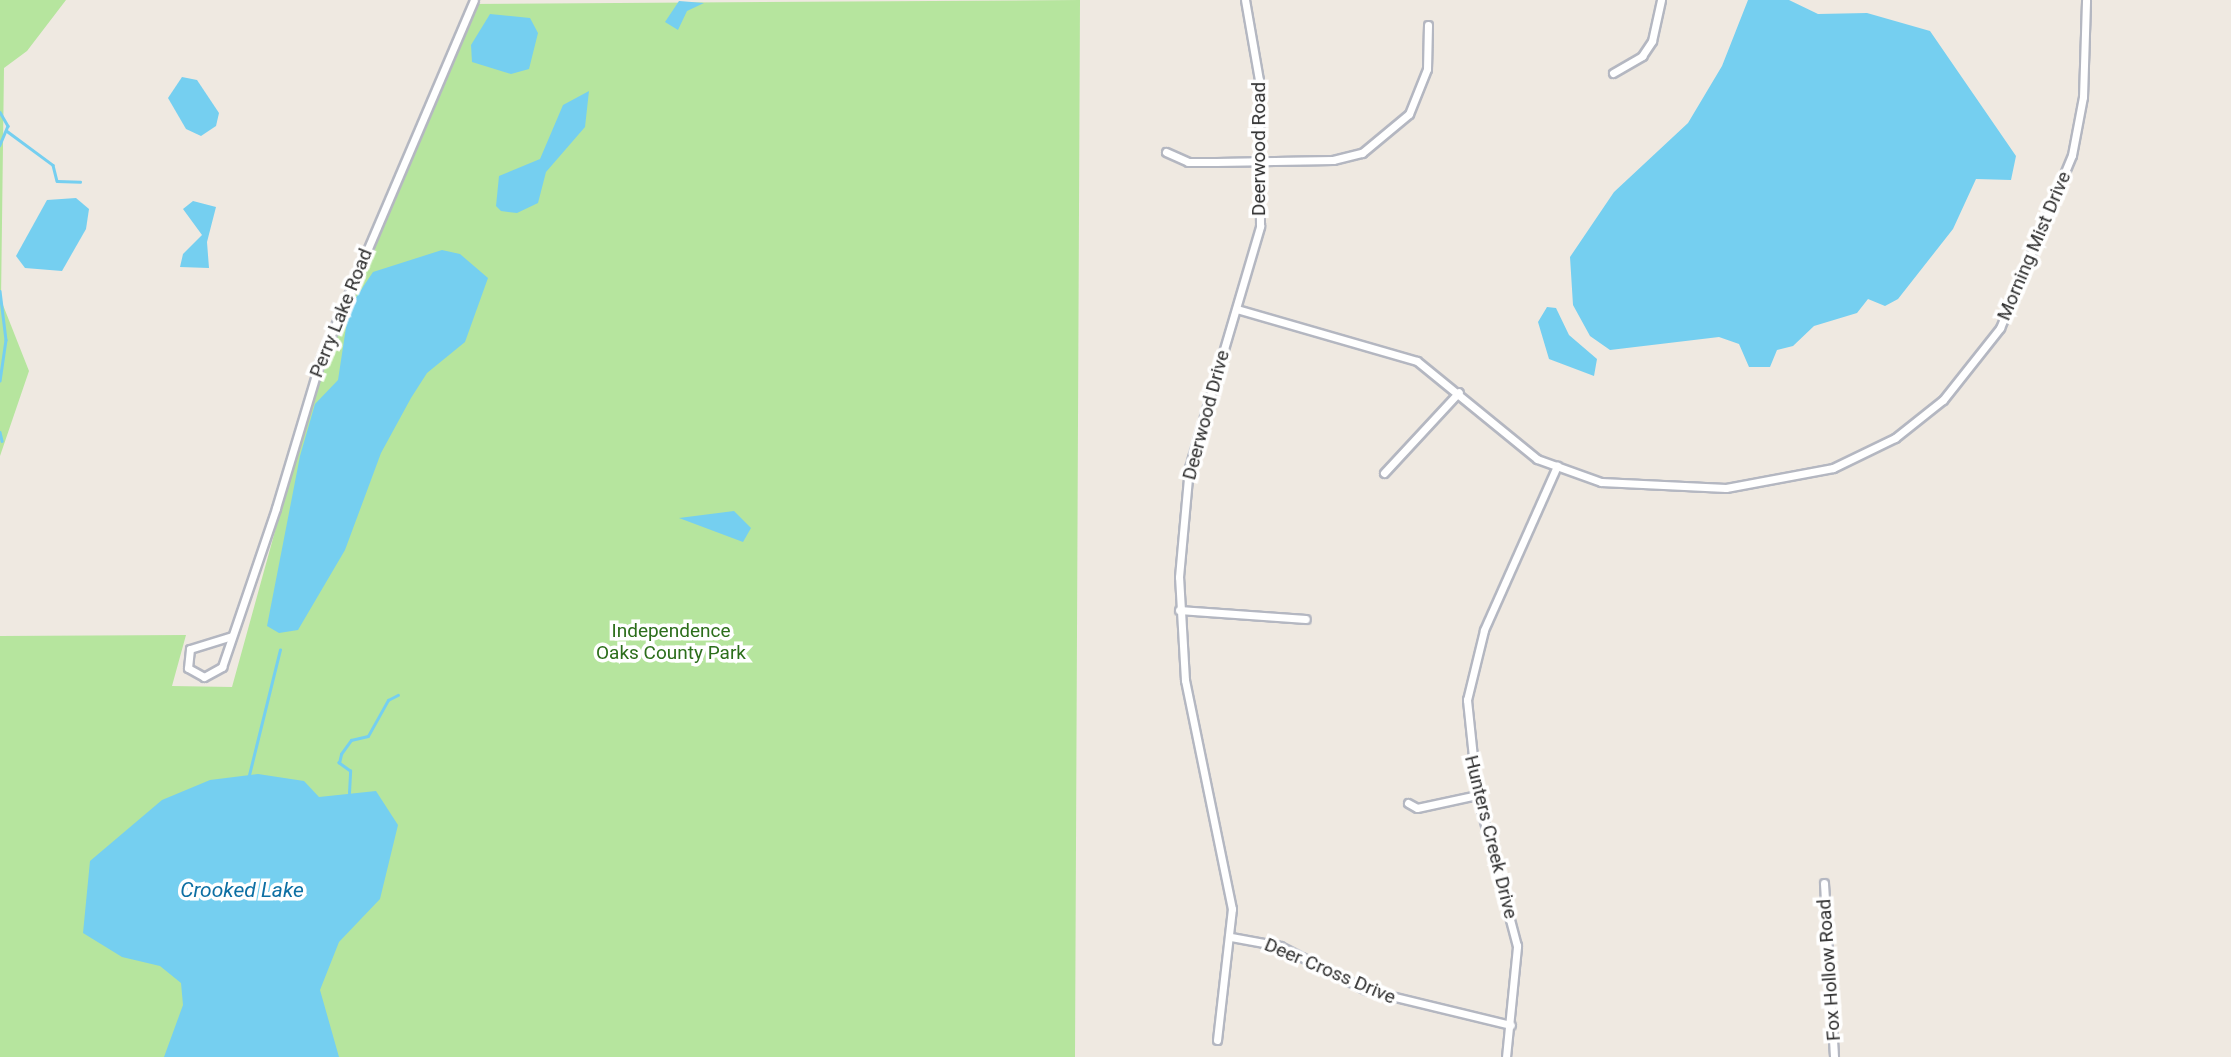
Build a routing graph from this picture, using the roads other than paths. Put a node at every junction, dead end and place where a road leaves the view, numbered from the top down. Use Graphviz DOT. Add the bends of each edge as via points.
graph roads {
  1 [pos="474,0"];
  2 [pos="1245,0"];
  3 [pos="1661,0"];
  4 [pos="2086,0"];
  5 [pos="1428,25"];
  6 [pos="1613,73"];
  7 [pos="1166,152"];
  8 [pos="1261,162"];
  9 [pos="1237,309"];
  10 [pos="1459,392"];
  11 [pos="1557,467"];
  12 [pos="1384,473"];
  13 [pos="1179,610"];
  14 [pos="1306,619"];
  15 [pos="232,636"];
  16 [pos="1476,795"];
  17 [pos="1408,803"];
  18 [pos="1824,883"];
  19 [pos="1231,937"];
  20 [pos="1511,1025"];
  21 [pos="1217,1040"];
  22 [pos="1506,1057"];
  23 [pos="1834,1057"];
  1 -- 15 [label="street, Perry Lake Road" via="320,361"];
  2 -- 8 [label="street, Deerwood Road" via="1258,58"];
  3 -- 6 [label="street" via="1652,41 1643,56"];
  4 -- 11 [label="street, Morning Mist Drive" via="2083,97 2064,178 2000,328 1943,400 1866,454 1776,483 1634,487"];
  5 -- 8 [label="street" via="1423,86 1396,131 1347,159"];
  7 -- 8 [label="street" via="1188,162"];
  8 -- 9 [label="street, Deerwood Road" via="1260,226"];
  9 -- 10 [label="street" via="1396,351"];
  9 -- 13 [label="street, Deerwood Drive" via="1189,468"];
  10 -- 11 [label="street, Morning Mist Drive" via="1507,437"];
  10 -- 12 [label="street"];
  11 -- 16 [label="street, Hunters Creek Drive" via="1471,674 1467,743"];
  13 -- 14 [label="street"];
  13 -- 19 [label="street, Deerwood Drive" via="1185,680 1232,909"];
  15 -- 15 [label="street, Perry Lake Road" via="190,649 188,668 204,677 218,673"];
  16 -- 17 [label="street" via="1417,808"];
  16 -- 20 [label="street, Hunters Creek Drive" via="1517,946"];
  18 -- 23 [label="street, Fox Hollow Road"];
  19 -- 20 [label="street, Deer Cross Drive" via="1280,946 1366,990 1424,1009"];
  19 -- 21 [label="street"];
  20 -- 22 [label="street, Hunters Creek Drive"];
}
